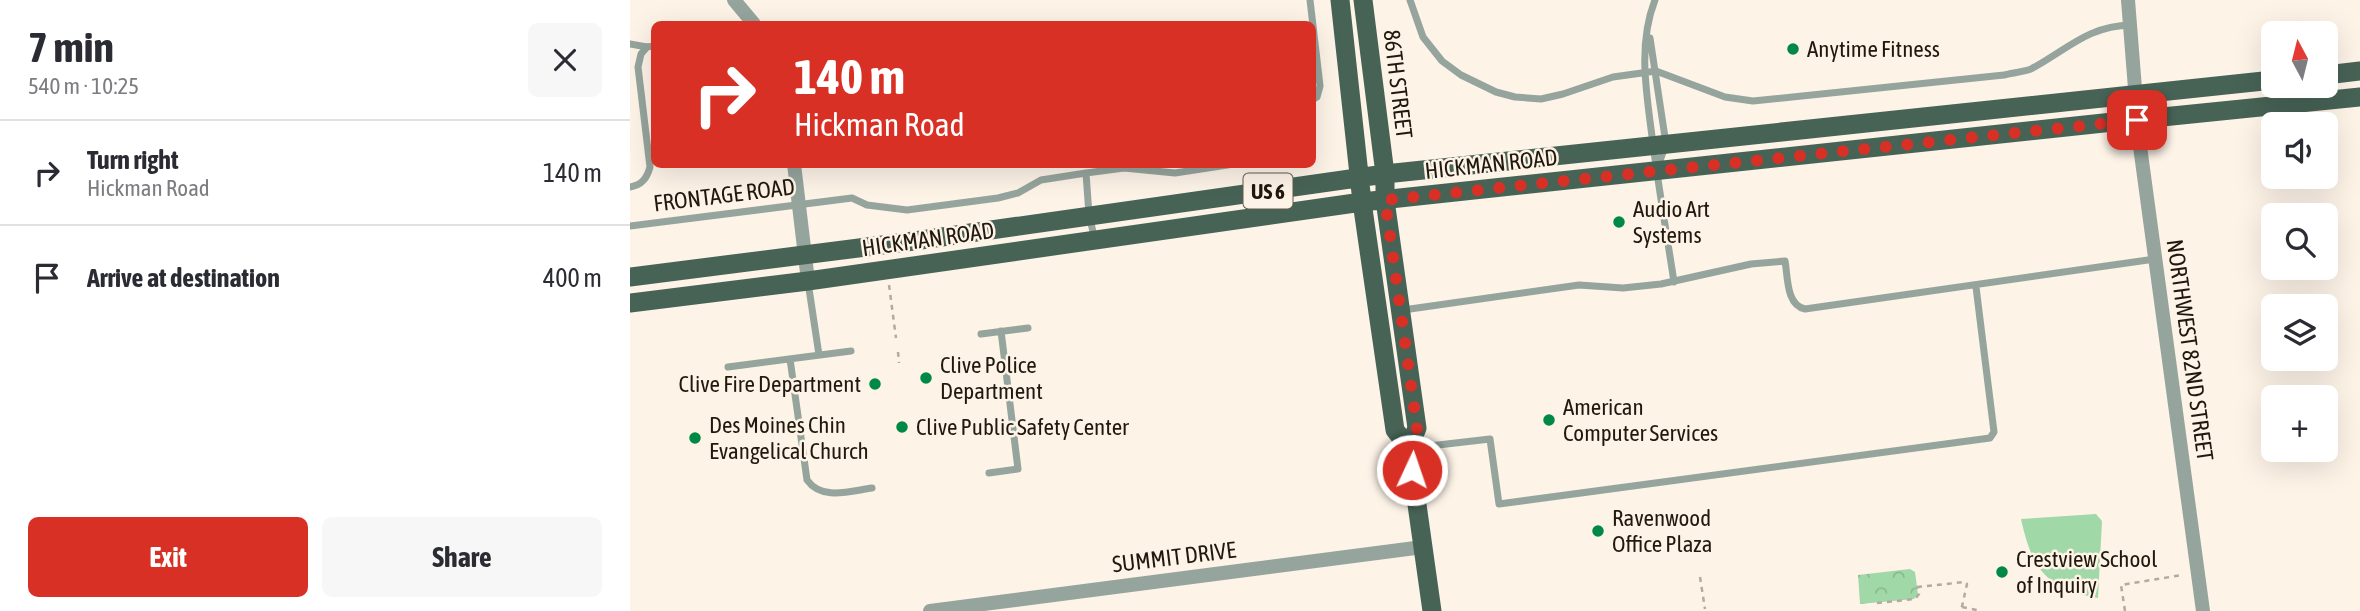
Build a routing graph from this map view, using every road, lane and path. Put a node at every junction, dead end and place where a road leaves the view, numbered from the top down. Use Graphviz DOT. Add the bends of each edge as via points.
graph roads {
  1 [pos="734,0"];
  2 [pos="1310,0"];
  3 [pos="1340,0"];
  4 [pos="1363,0"];
  5 [pos="1410,0"];
  6 [pos="1655,0"];
  7 [pos="2128,0"];
  8 [pos="752,21"];
  9 [pos="1312,21"];
  10 [pos="2131,25"];
  11 [pos="1648,28"];
  12 [pos="630,44"];
  13 [pos="650,47"];
  14 [pos="1316,52"];
  15 [pos="1656,71"];
  16 [pos="2360,71"];
  17 [pos="1644,73"];
  18 [pos="2338,74"];
  19 [pos="2261,81"];
  20 [pos="2135,95"];
  21 [pos="2360,97"];
  22 [pos="1316,98"];
  23 [pos="2137,120"];
  24 [pos="1660,145"];
  25 [pos="794,168"];
  26 [pos="1118,168"];
  27 [pos="1132,168"];
  28 [pos="1208,168"];
  29 [pos="1656,170"];
  30 [pos="1086,173"];
  31 [pos="1385,174"];
  32 [pos="1361,178"];
  33 [pos="630,187"];
  34 [pos="1385,200"];
  35 [pos="1362,202"];
  36 [pos="799,204"];
  37 [pos="1089,215"];
  38 [pos="630,226"];
  39 [pos="1095,240"];
  40 [pos="804,255"];
  41 [pos="2155,259"];
  42 [pos="630,277"];
  43 [pos="808,281"];
  44 [pos="1674,282"];
  45 [pos="889,285"];
  46 [pos="1976,287"];
  47 [pos="630,303"];
  48 [pos="1401,310"];
  49 [pos="1028,328"];
  50 [pos="1001,331"];
  51 [pos="981,334"];
  52 [pos="896,338"];
  53 [pos="851,351"];
  54 [pos="898,352"];
  55 [pos="819,355"];
  56 [pos="790,359"];
  57 [pos="899,363"];
  58 [pos="728,367"];
  59 [pos="1409,448"];
  60 [pos="989,473"];
  61 [pos="872,488"];
  62 [pos="1423,547"];
  63 [pos="2182,575"];
  64 [pos="1700,577"];
  65 [pos="1877,603"];
  66 [pos="1705,609"];
  67 [pos="1962,609"];
  68 [pos="930,611"];
  69 [pos="1432,611"];
  70 [pos="1981,611"];
  71 [pos="2125,611"];
  72 [pos="2203,611"];
  1 -- 8 [label="street"];
  2 -- 9 [label="lane"];
  3 -- 32 [label="main road, 86TH STREET"];
  4 -- 31 [label="main road, 86TH STREET"];
  5 -- 17 [label="lane" via="1423,37 1442,61 1496,92 1542,99 1613,77"];
  6 -- 11 [label="lane"];
  7 -- 10 [label="street, NORTHWEST 82ND STREET"];
  10 -- 15 [label="lane" via="2087,34 2028,70 1771,100 1725,97"];
  10 -- 20 [label="street, NORTHWEST 82ND STREET"];
  11 -- 15 [label="lane"];
  11 -- 17 [label="lane"];
  12 -- 13 [label="lane"];
  13 -- 33 [label="lane" via="640,54 638,67 650,167 643,182"];
  14 -- 22 [label="lane" via="1320,86"];
  15 -- 17 [label="lane"];
  15 -- 24 [label="lane"];
  16 -- 18 [label="main road"];
  17 -- 24 [label="lane"];
  19 -- 20 [label="main road, HICKMAN ROAD / US 6"];
  20 -- 23 [label="street, NORTHWEST 82ND STREET"];
  20 -- 24 [label="main road, HICKMAN ROAD / US 6"];
  21 -- 23 [label="main road, HICKMAN ROAD / US 6"];
  23 -- 29 [label="main road, HICKMAN ROAD / US 6"];
  23 -- 41 [label="street, NORTHWEST 82ND STREET"];
  24 -- 29 [label="lane"];
  24 -- 29 [label="lane"];
  24 -- 31 [label="main road, HICKMAN ROAD / US 6"];
  25 -- 36 [label="street"];
  26 -- 30 [label="lane, FRONTAGE ROAD"];
  27 -- 28 [label="lane, FRONTAGE ROAD" via="1175,173"];
  29 -- 34 [label="main road, HICKMAN ROAD / US 6"];
  29 -- 44 [label="lane"];
  30 -- 36 [label="lane, FRONTAGE ROAD" via="1041,180 999,198 907,210 867,205 852,198"];
  30 -- 37 [label="lane"];
  31 -- 32 [label="main road, HICKMAN ROAD / US 6"];
  31 -- 34 [label="main road, 86TH STREET"];
  32 -- 35 [label="main road, 86TH STREET"];
  32 -- 37 [label="main road, HICKMAN ROAD / US 6"];
  34 -- 35 [label="main road, HICKMAN ROAD / US 6"];
  34 -- 48 [label="main road, 86TH STREET"];
  35 -- 39 [label="main road, HICKMAN ROAD / US 6"];
  35 -- 59 [label="main road, 86TH STREET" via="1395,429"];
  36 -- 38 [label="lane, FRONTAGE ROAD"];
  36 -- 40 [label="street"];
  37 -- 39 [label="lane"];
  37 -- 40 [label="main road, HICKMAN ROAD / US 6"];
  39 -- 43 [label="main road, HICKMAN ROAD / US 6"];
  40 -- 42 [label="main road, HICKMAN ROAD / US 6"];
  40 -- 43 [label="street"];
  41 -- 46 [label="lane"];
  41 -- 72 [label="street, NORTHWEST 82ND STREET"];
  43 -- 47 [label="main road, HICKMAN ROAD / US 6"];
  43 -- 55 [label="lane"];
  44 -- 46 [label="lane" via="1785,261 1791,300 1805,309"];
  44 -- 48 [label="lane" via="1623,288 1579,285"];
  45 -- 52 [label="path"];
  46 -- 59 [label="lane" via="1994,432 1990,438 1499,505 1490,439"];
  48 -- 59 [label="main road, 86TH STREET" via="1417,428"];
  49 -- 50 [label="lane"];
  50 -- 51 [label="lane"];
  50 -- 60 [label="lane" via="1018,469"];
  53 -- 55 [label="lane"];
  54 -- 57 [label="path"];
  55 -- 56 [label="lane"];
  56 -- 58 [label="lane"];
  56 -- 61 [label="lane" via="807,480 826,494"];
  59 -- 62 [label="main road"];
  62 -- 68 [label="street, SUMMIT DRIVE"];
  62 -- 69 [label="main road"];
  63 -- 71 [label="path" via="2121,585"];
  64 -- 66 [label="path"];
  65 -- 67 [label="path" via="1915,599 1918,587 1965,583"];
  67 -- 70 [label="path"];
}
